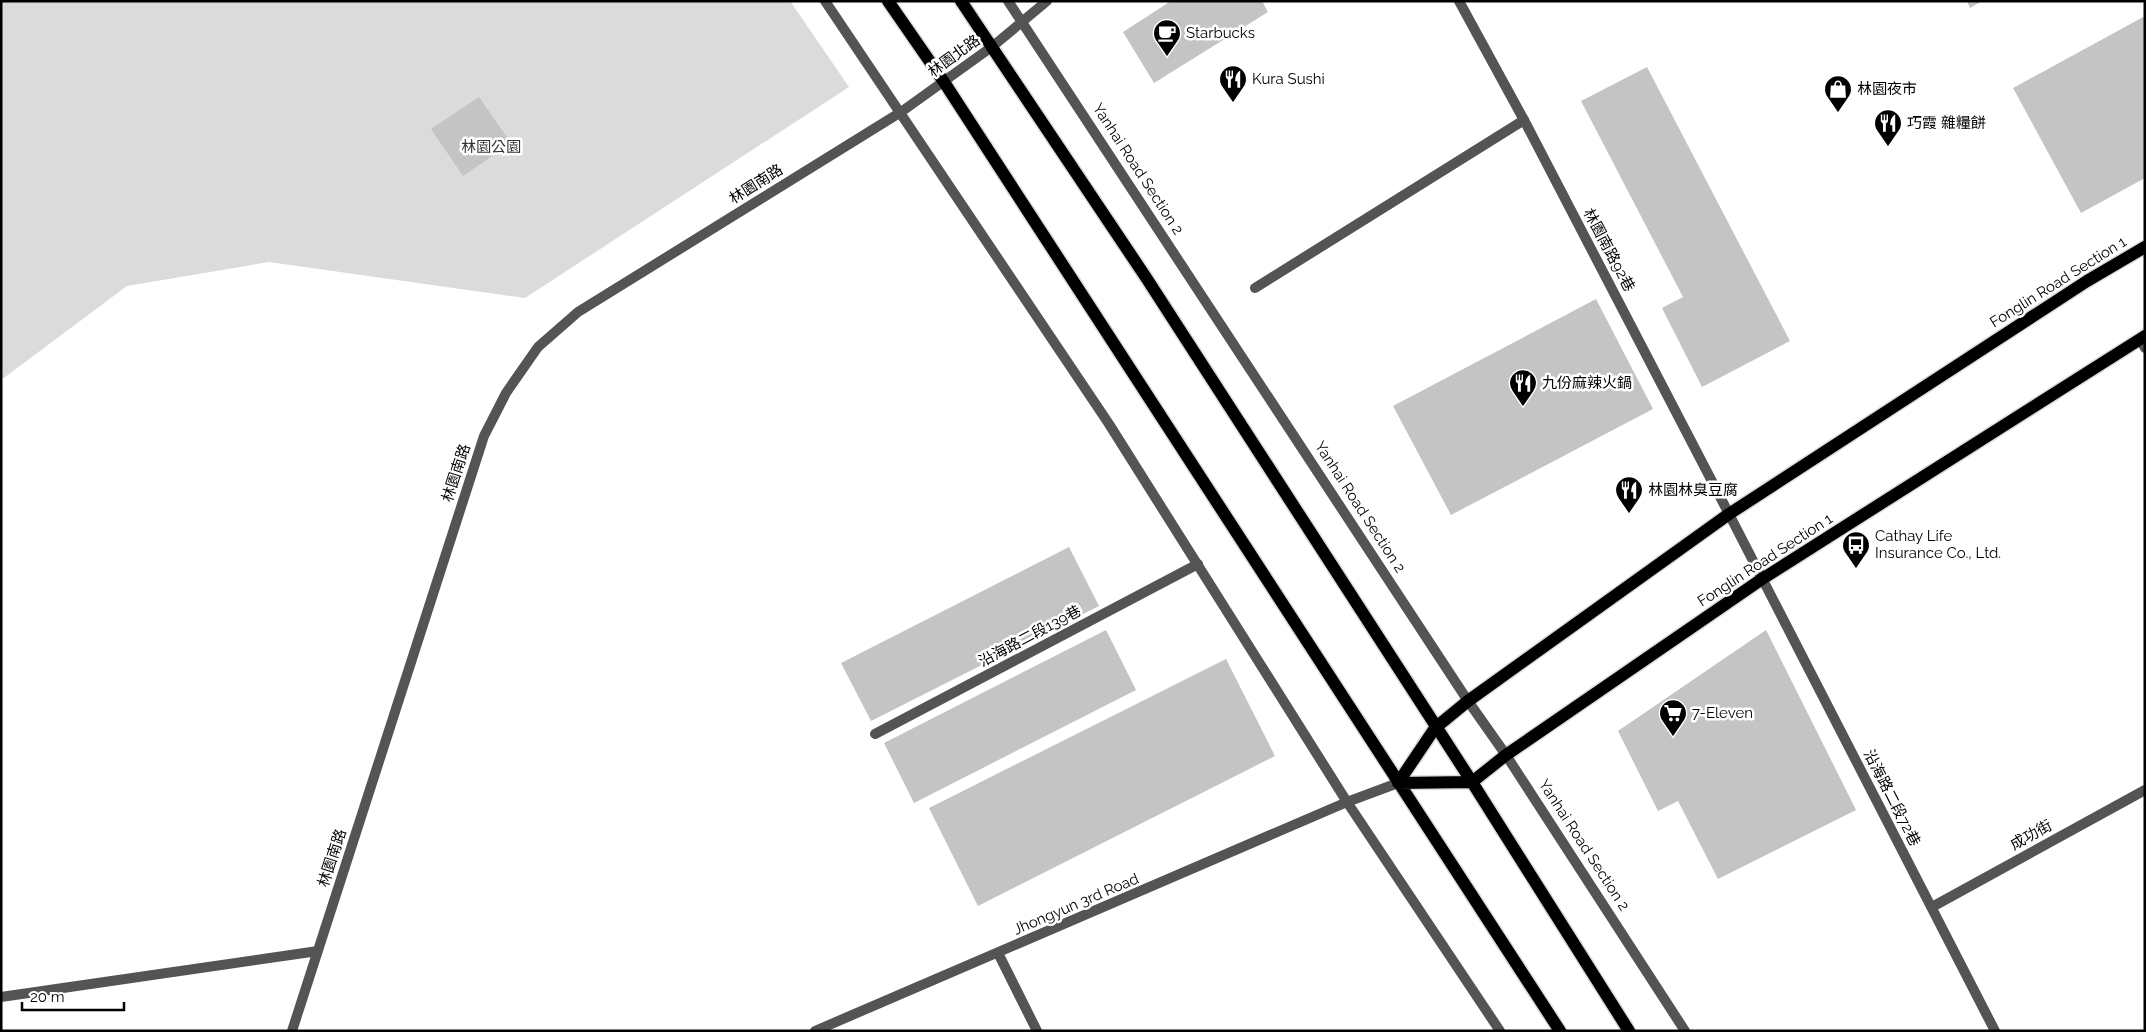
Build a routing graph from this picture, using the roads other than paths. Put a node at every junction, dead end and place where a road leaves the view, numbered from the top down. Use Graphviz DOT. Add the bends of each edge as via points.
graph roads {
  1 [pos="825,1"];
  2 [pos="888,1"];
  3 [pos="961,1"];
  4 [pos="1008,1"];
  5 [pos="1048,1"];
  6 [pos="1459,1"];
  7 [pos="1023,23"];
  8 [pos="993,46"];
  9 [pos="944,82"];
  10 [pos="901,112"];
  11 [pos="1524,120"];
  12 [pos="2145,248"];
  13 [pos="1255,288"];
  14 [pos="2143,341"];
  15 [pos="1729,514"];
  16 [pos="1198,564"];
  17 [pos="1762,580"];
  18 [pos="1468,701"];
  19 [pos="1435,728"];
  20 [pos="875,734"];
  21 [pos="1506,755"];
  22 [pos="1472,782"];
  23 [pos="1398,783"];
  24 [pos="2145,790"];
  25 [pos="1348,802"];
  26 [pos="1932,907"];
  27 [pos="318,952"];
  28 [pos="998,953"];
  29 [pos="1,997"];
  30 [pos="292,1031"];
  31 [pos="815,1031"];
  32 [pos="1037,1031"];
  33 [pos="1500,1031"];
  34 [pos="1560,1031"];
  35 [pos="1629,1031"];
  36 [pos="1685,1031"];
  37 [pos="1995,1031"];
  1 -- 10 [label="street"];
  2 -- 9 [label="main road"];
  3 -- 8 [label="main road"];
  4 -- 7 [label="street, Yanhai Road Section 2"];
  5 -- 7 [label="street"];
  6 -- 11 [label="street, 林園南路92巷"];
  7 -- 8 [label="street, 林園北路"];
  7 -- 18 [label="street, Yanhai Road Section 2"];
  8 -- 9 [label="street, 林園北路"];
  8 -- 19 [label="main road"];
  9 -- 10 [label="street, 林園北路"];
  9 -- 23 [label="main road"];
  10 -- 16 [label="street"];
  10 -- 27 [label="street, 林園南路" via="578,312 538,347 511,385 484,436"];
  11 -- 13 [label="street"];
  11 -- 15 [label="street, 林園南路92巷"];
  12 -- 15 [label="main road, Fonglin Road Section 1" via="2087,281"];
  14 -- 17 [label="main road, Fonglin Road Section 1"];
  15 -- 17 [label="street, 林園南路92巷"];
  15 -- 18 [label="main road, Fonglin Road Section 1"];
  16 -- 20 [label="street, 沿海路二段139巷"];
  16 -- 25 [label="street"];
  17 -- 21 [label="main road, Fonglin Road Section 1"];
  17 -- 26 [label="street, 沿海路二段72巷"];
  18 -- 19 [label="main road, Fonglin Road Section 1"];
  18 -- 21 [label="street, Yanhai Road Section 2"];
  19 -- 22 [label="main road"];
  19 -- 23 [label="main road, Fonglin Road Section 1"];
  21 -- 22 [label="main road, Fonglin Road Section 1"];
  21 -- 36 [label="street, Yanhai Road Section 2"];
  22 -- 23 [label="main road"];
  22 -- 35 [label="main road"];
  23 -- 25 [label="street, Jhongyun 3rd Road"];
  23 -- 34 [label="main road"];
  24 -- 26 [label="street, 成功街"];
  25 -- 28 [label="street, Jhongyun 3rd Road"];
  25 -- 33 [label="street"];
  26 -- 37 [label="street, 沿海路二段72巷"];
  27 -- 29 [label="street"];
  27 -- 30 [label="street, 林園南路"];
  28 -- 31 [label="street, Jhongyun 3rd Road"];
  28 -- 32 [label="street"];
}
